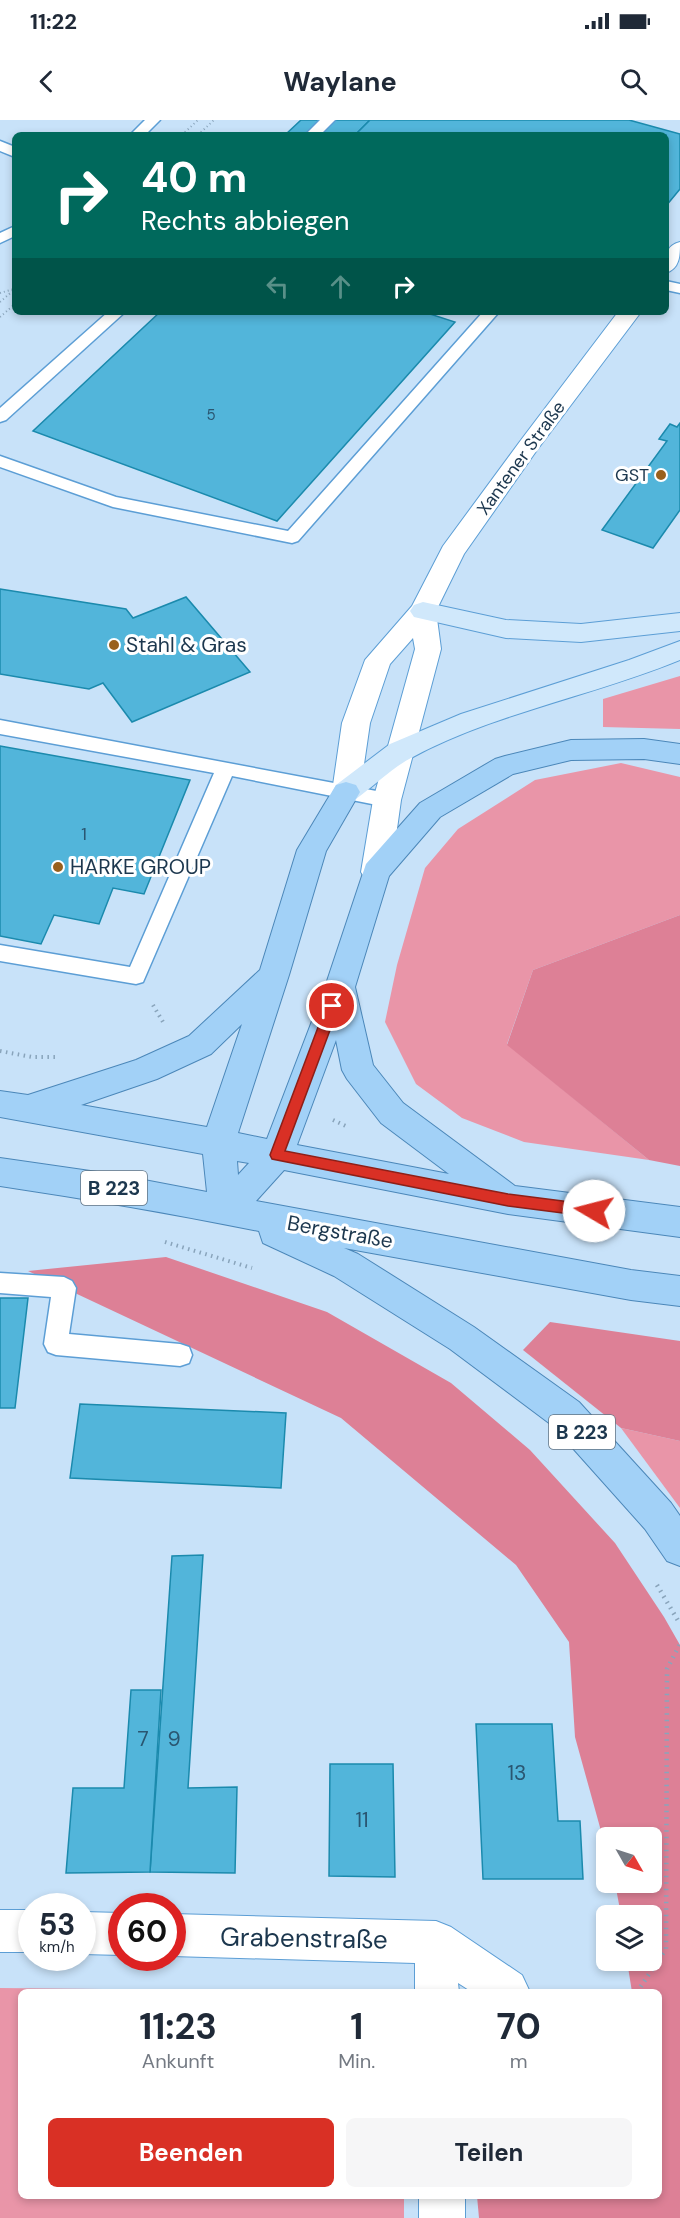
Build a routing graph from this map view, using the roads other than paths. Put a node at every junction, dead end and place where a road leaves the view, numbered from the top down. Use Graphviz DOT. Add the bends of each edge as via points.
graph roads {
  1 [pos="153,120"];
  2 [pos="328,120"];
  3 [pos="140,132"];
  4 [pos="315,132"];
  5 [pos="680,248"];
  6 [pos="669,262"];
  7 [pos="114,315"];
  8 [pos="488,315"];
  9 [pos="628,315"];
  10 [pos="0,417"];
  11 [pos="0,461"];
  12 [pos="423,610"];
  13 [pos="680,622"];
  14 [pos="680,650"];
  15 [pos="0,727"];
  16 [pos="400,751"];
  17 [pos="680,754"];
  18 [pos="226,768"];
  19 [pos="346,792"];
  20 [pos="387,800"];
  21 [pos="376,872"];
  22 [pos="0,953"];
  23 [pos="274,975"];
  24 [pos="340,987"];
  25 [pos="15,1106"];
  26 [pos="218,1143"];
  27 [pos="277,1155"];
  28 [pos="0,1172"];
  29 [pos="508,1200"];
  30 [pos="226,1212"];
  31 [pos="680,1222"];
  32 [pos="0,1283"];
  33 [pos="680,1291"];
  34 [pos="180,1355"];
  35 [pos="680,1548"];
  36 [pos="0,1930"];
  37 [pos="18,1931"];
  38 [pos="186,1935"];
  39 [pos="436,1942"];
  40 [pos="437,1989"];
  41 [pos="506,1989"];
  42 [pos="442,2199"];
  43 [pos="442,2218"];
  1 -- 3 [label="lane"];
  2 -- 4 [label="lane"];
  5 -- 6 [label="street"];
  7 -- 10 [label="lane"];
  8 -- 11 [label="lane" via="292,537 113,502"];
  9 -- 12 [label="street, Xantener Straße" via="452,552"];
  12 -- 13 [label="main road" via="506,629 581,633"];
  12 -- 16 [label="street" via="428,649"];
  12 -- 19 [label="street, Xantener Straße" via="378,660 356,723"];
  14 -- 16 [label="main road" via="638,668 471,721"];
  15 -- 18 [label="lane"];
  16 -- 19 [label="main road"];
  16 -- 20 [label="street"];
  17 -- 21 [label="main road" via="644,749 571,750 505,766 430,810"];
  18 -- 19 [label="lane"];
  18 -- 22 [label="lane" via="136,976"];
  19 -- 20 [label="lane"];
  19 -- 23 [label="main road" via="312,850"];
  20 -- 21 [label="street"];
  21 -- 24 [label="main road"];
  23 -- 25 [label="main road" via="200,1045 146,1070"];
  23 -- 26 [label="main road"];
  24 -- 27 [label="main road"];
  24 -- 29 [label="main road" via="358,1070 385,1105"];
  25 -- 26 [label="main road"];
  26 -- 27 [label="main road"];
  26 -- 30 [label="main road"];
  27 -- 29 [label="main road"];
  27 -- 30 [label="main road"];
  28 -- 30 [label="main road, Bergstraße / B 223" via="118,1189"];
  29 -- 31 [label="main road"];
  30 -- 33 [label="main road, Bergstraße"];
  30 -- 35 [label="main road, B 223" via="346,1265 462,1338 566,1414 658,1516"];
  32 -- 34 [label="lane" via="64,1288 56,1344"];
  36 -- 37 [label="street"];
  38 -- 39 [label="street, Grabenstraße"];
  39 -- 40 [label="street"];
  39 -- 41 [label="street"];
  42 -- 43 [label="street"];
}
